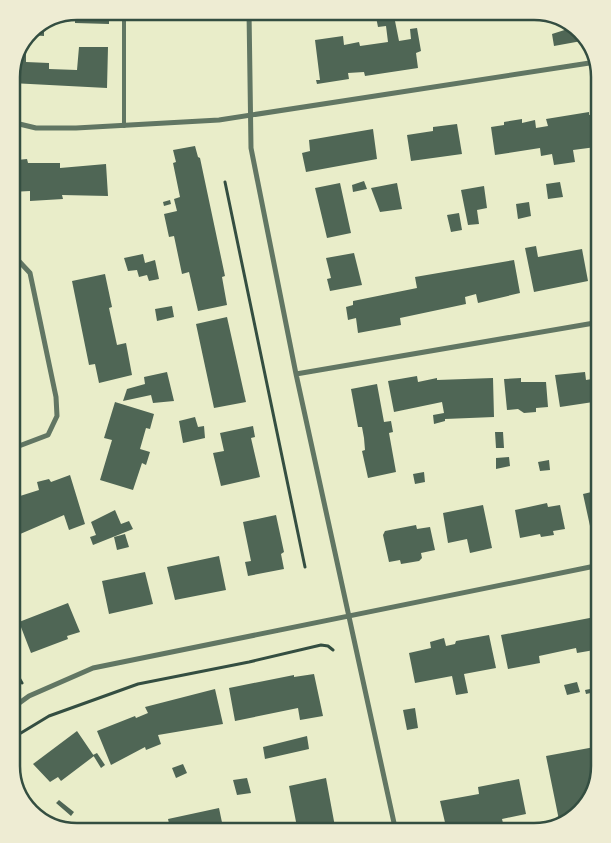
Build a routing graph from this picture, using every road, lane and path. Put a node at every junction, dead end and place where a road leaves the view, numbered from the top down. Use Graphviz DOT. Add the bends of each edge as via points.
graph roads {
  1 [pos="124,20"];
  2 [pos="249,20"];
  3 [pos="589,63"];
  4 [pos="250,116"];
  5 [pos="20,124"];
  6 [pos="124,126"];
  7 [pos="225,182"];
  8 [pos="20,262"];
  9 [pos="591,324"];
  10 [pos="296,374"];
  11 [pos="20,446"];
  12 [pos="305,567"];
  13 [pos="591,567"];
  14 [pos="347,615"];
  15 [pos="333,650"];
  16 [pos="20,680"];
  17 [pos="22,684"];
  18 [pos="20,702"];
  19 [pos="20,733"];
  20 [pos="394,823"];
  1 -- 6 [label="lane"];
  2 -- 4 [label="street"];
  3 -- 4 [label="street"];
  4 -- 6 [label="street"];
  4 -- 10 [label="street" via="251,148"];
  5 -- 6 [label="street" via="36,128"];
  7 -- 12 [label="path"];
  8 -- 11 [label="street" via="30,273 56,397 57,416 48,435"];
  9 -- 10 [label="street"];
  10 -- 14 [label="street"];
  13 -- 14 [label="street"];
  14 -- 18 [label="street" via="93,668"];
  14 -- 20 [label="street"];
  15 -- 19 [label="path" via="321,645 138,684 48,716"];
  16 -- 17 [label="path"];
}
